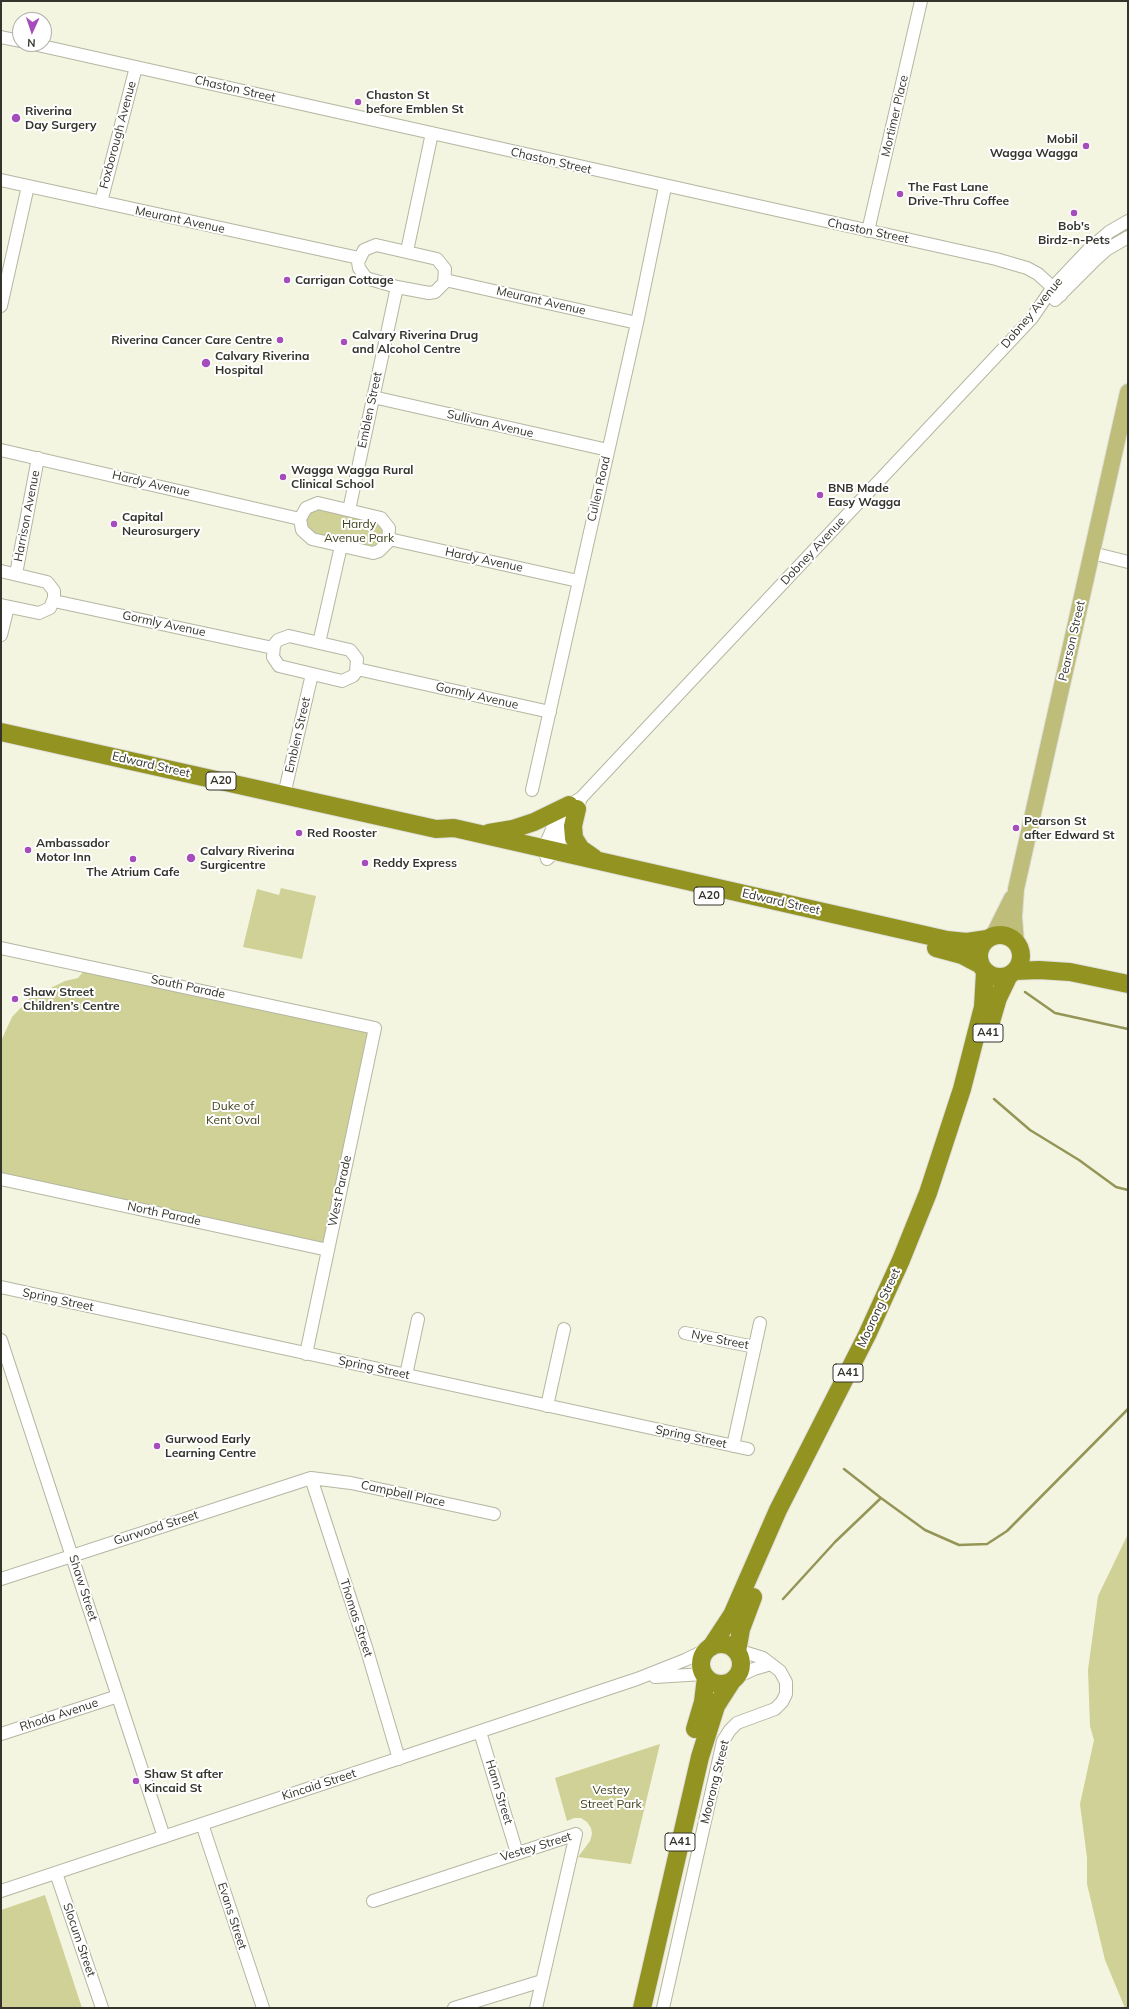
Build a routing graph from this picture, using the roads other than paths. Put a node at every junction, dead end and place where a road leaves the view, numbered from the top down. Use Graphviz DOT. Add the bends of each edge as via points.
graph roads {
  1 [pos="921,1"];
  2 [pos="1,37"];
  3 [pos="12,39"];
  4 [pos="52,48"];
  5 [pos="136,67"];
  6 [pos="432,133"];
  7 [pos="1,180"];
  8 [pos="28,186"];
  9 [pos="665,187"];
  10 [pos="101,202"];
  11 [pos="1128,221"];
  12 [pos="868,231"];
  13 [pos="1128,237"];
  14 [pos="407,251"];
  15 [pos="359,258"];
  16 [pos="445,280"];
  17 [pos="397,287"];
  18 [pos="1057,291"];
  19 [pos="1,306"];
  20 [pos="637,323"];
  21 [pos="1128,392"];
  22 [pos="373,398"];
  23 [pos="1,450"];
  24 [pos="608,450"];
  25 [pos="38,458"];
  26 [pos="349,510"];
  27 [pos="300,519"];
  28 [pos="389,539"];
  29 [pos="341,546"];
  30 [pos="1092,553"];
  31 [pos="1128,562"];
  32 [pos="1,571"];
  33 [pos="16,574"];
  34 [pos="578,581"];
  35 [pos="54,601"];
  36 [pos="4,606"];
  37 [pos="1,635"];
  38 [pos="319,643"];
  39 [pos="273,648"];
  40 [pos="357,669"];
  41 [pos="312,674"];
  42 [pos="550,712"];
  43 [pos="3,731"];
  44 [pos="532,790"];
  45 [pos="284,795"];
  46 [pos="576,804"];
  47 [pos="436,829"];
  48 [pos="481,834"];
  49 [pos="549,853"];
  50 [pos="600,861"];
  51 [pos="1016,889"];
  52 [pos="990,938"];
  53 [pos="1018,944"];
  54 [pos="1,948"];
  55 [pos="983,968"];
  56 [pos="1070,972"];
  57 [pos="1012,973"];
  58 [pos="1128,984"];
  59 [pos="375,1028"];
  60 [pos="1,1179"];
  61 [pos="328,1250"];
  62 [pos="1,1287"];
  63 [pos="418,1319"];
  64 [pos="760,1323"];
  65 [pos="564,1329"];
  66 [pos="685,1333"];
  67 [pos="1,1340"];
  68 [pos="755,1347"];
  69 [pos="306,1354"];
  70 [pos="406,1375"];
  71 [pos="547,1406"];
  72 [pos="733,1446"];
  73 [pos="748,1449"];
  74 [pos="311,1478"];
  75 [pos="494,1514"];
  76 [pos="73,1555"];
  77 [pos="1,1579"];
  78 [pos="710,1648"];
  79 [pos="737,1653"];
  80 [pos="771,1664"];
  81 [pos="705,1675"];
  82 [pos="637,1679"];
  83 [pos="734,1679"];
  84 [pos="118,1696"];
  85 [pos="480,1732"];
  86 [pos="1,1734"];
  87 [pos="400,1759"];
  88 [pos="202,1824"];
  89 [pos="164,1837"];
  90 [pos="517,1853"];
  91 [pos="56,1872"];
  92 [pos="1,1891"];
  93 [pos="373,1901"];
  94 [pos="542,1981"];
  95 [pos="102,2008"];
  96 [pos="263,2008"];
  97 [pos="454,2008"];
  98 [pos="536,2008"];
  99 [pos="630,2008"];
  100 [pos="642,2008"];
  101 [pos="663,2008"];
  1 -- 12 [label="street, Mortimer Place"];
  2 -- 3 [label="street"];
  4 -- 5 [label="street, Chaston Street"];
  5 -- 6 [label="street, Chaston Street"];
  5 -- 10 [label="street, Foxborough Avenue"];
  6 -- 9 [label="street, Chaston Street"];
  6 -- 14 [label="street"];
  7 -- 8 [label="street, Meurant Avenue"];
  8 -- 10 [label="street, Meurant Avenue"];
  8 -- 19 [label="street"];
  9 -- 12 [label="street, Chaston Street"];
  9 -- 20 [label="street, Cullen Road"];
  10 -- 15 [label="street, Meurant Avenue"];
  11 -- 18 [label="street, Dobney Avenue" via="1109,232 1088,250"];
  12 -- 18 [label="street, Chaston Street" via="1014,264 1038,274"];
  13 -- 18 [label="street" via="1100,255"];
  14 -- 15 [label="street" via="376,245 364,250"];
  14 -- 16 [label="street" via="437,259 445,269"];
  15 -- 17 [label="street" via="359,268 366,278"];
  16 -- 17 [label="street" via="441,288 429,293"];
  16 -- 20 [label="street, Meurant Avenue"];
  17 -- 22 [label="street, Emblen Street"];
  18 -- 46 [label="street, Dobney Avenue"];
  20 -- 24 [label="street, Cullen Road"];
  21 -- 30 [label="main road, Pearson Street"];
  22 -- 24 [label="street, Sullivan Avenue"];
  22 -- 26 [label="street, Emblen Street"];
  23 -- 25 [label="street, Hardy Avenue"];
  24 -- 34 [label="street, Cullen Road"];
  25 -- 27 [label="street, Hardy Avenue"];
  25 -- 33 [label="street, Harrison Avenue"];
  26 -- 27 [label="street" via="318,503 306,508"];
  26 -- 28 [label="street" via="381,518 389,528"];
  27 -- 29 [label="street" via="302,530 312,540"];
  28 -- 29 [label="street" via="384,548 372,553"];
  28 -- 34 [label="street, Hardy Avenue"];
  29 -- 38 [label="street"];
  30 -- 31 [label="street"];
  30 -- 51 [label="main road, Pearson Street"];
  32 -- 33 [label="street"];
  33 -- 35 [label="street" via="47,582 54,591"];
  34 -- 42 [label="street, Cullen Road"];
  35 -- 36 [label="street" via="50,608 39,613"];
  35 -- 39 [label="street, Gormly Avenue"];
  36 -- 37 [label="street"];
  38 -- 39 [label="street" via="289,636 278,640"];
  38 -- 40 [label="street" via="350,650 357,659"];
  39 -- 41 [label="street" via="273,657 279,666"];
  40 -- 41 [label="street" via="353,676 342,681"];
  40 -- 42 [label="street, Gormly Avenue"];
  41 -- 45 [label="street, Emblen Street"];
  42 -- 44 [label="street, Cullen Road"];
  43 -- 45 [label="highway, Edward Street / A20"];
  45 -- 47 [label="highway, Edward Street / A20"];
  46 -- 48 [label="highway" via="513,829"];
  46 -- 49 [label="street, Dobney Avenue" via="558,816"];
  46 -- 50 [label="highway" via="574,838 581,849"];
  47 -- 48 [label="highway, Edward Street / A20" via="454,828"];
  47 -- 49 [label="highway, Edward Street / A20" via="451,838"];
  48 -- 49 [label="highway, Edward Street / A20"];
  49 -- 50 [label="highway, Edward Street / A20"];
  49 -- 55 [label="highway, Edward Street / A20" via="951,951"];
  50 -- 52 [label="highway, Edward Street / A20" via="947,940 967,942"];
  51 -- 52 [label="main road, Pearson Street"];
  51 -- 53 [label="main road, Pearson Street" via="1014,917"];
  52 -- 53 [label="highway, A20" via="1005,935"];
  52 -- 55 [label="highway, A41" via="980,951"];
  53 -- 56 [label="highway, A20" via="1041,960"];
  53 -- 57 [label="highway, A41" via="1021,961"];
  54 -- 59 [label="street, South Parade"];
  55 -- 57 [label="highway, A20" via="999,978"];
  55 -- 78 [label="highway, Moorong Street / A41" via="983,1007 962,1089 928,1193 867,1336 778,1510 732,1615"];
  56 -- 57 [label="highway, A20" via="1039,970"];
  56 -- 58 [label="highway, A20"];
  57 -- 79 [label="highway, Moorong Street / A41" via="998,998 973,1092 940,1196 874,1348 789,1514 750,1604 741,1629"];
  59 -- 61 [label="street, West Parade"];
  60 -- 61 [label="street, North Parade"];
  61 -- 69 [label="street, West Parade"];
  62 -- 69 [label="street, Spring Street"];
  63 -- 70 [label="street"];
  64 -- 68 [label="street"];
  65 -- 71 [label="street"];
  66 -- 68 [label="street, Nye Street"];
  67 -- 76 [label="street, Shaw Street"];
  68 -- 72 [label="street"];
  69 -- 70 [label="street, Spring Street"];
  70 -- 71 [label="street, Spring Street"];
  71 -- 72 [label="street, Spring Street"];
  72 -- 73 [label="street, Spring Street"];
  74 -- 75 [label="street, Campbell Place" via="351,1483"];
  74 -- 76 [label="street, Gurwood Street"];
  74 -- 87 [label="street, Thomas Street"];
  76 -- 77 [label="street, Gurwood Street"];
  76 -- 84 [label="street, Shaw Street"];
  78 -- 79 [label="highway" via="726,1645"];
  78 -- 81 [label="highway, A41" via="702,1660"];
  78 -- 82 [label="street, Kincaid Street"];
  79 -- 80 [label="street, Moorong Street" via="755,1654"];
  79 -- 83 [label="highway, A41" via="741,1665"];
  80 -- 83 [label="street" via="754,1668"];
  80 -- 101 [label="street, Moorong Street" via="785,1679 786,1694 775,1708 737,1723 724,1741"];
  81 -- 82 [label="street, Kincaid Street"];
  81 -- 83 [label="highway" via="718,1684"];
  81 -- 99 [label="highway, A41" via="703,1702"];
  82 -- 85 [label="street, Kincaid Street"];
  83 -- 100 [label="highway, Moorong Street / A41" via="714,1710 700,1757"];
  84 -- 86 [label="street, Rhoda Avenue"];
  84 -- 89 [label="street, Shaw Street"];
  85 -- 87 [label="street, Kincaid Street"];
  85 -- 90 [label="street, Hann Street"];
  87 -- 88 [label="street, Kincaid Street"];
  88 -- 89 [label="street, Kincaid Street"];
  88 -- 96 [label="street, Evans Street"];
  89 -- 91 [label="street, Kincaid Street"];
  90 -- 93 [label="street, Vestey Street"];
  90 -- 94 [label="street, Vestey Street" via="576,1834"];
  91 -- 92 [label="street, Kincaid Street"];
  91 -- 95 [label="street, Slocum Street"];
  94 -- 97 [label="street"];
  94 -- 98 [label="street, Vestey Street"];
}
